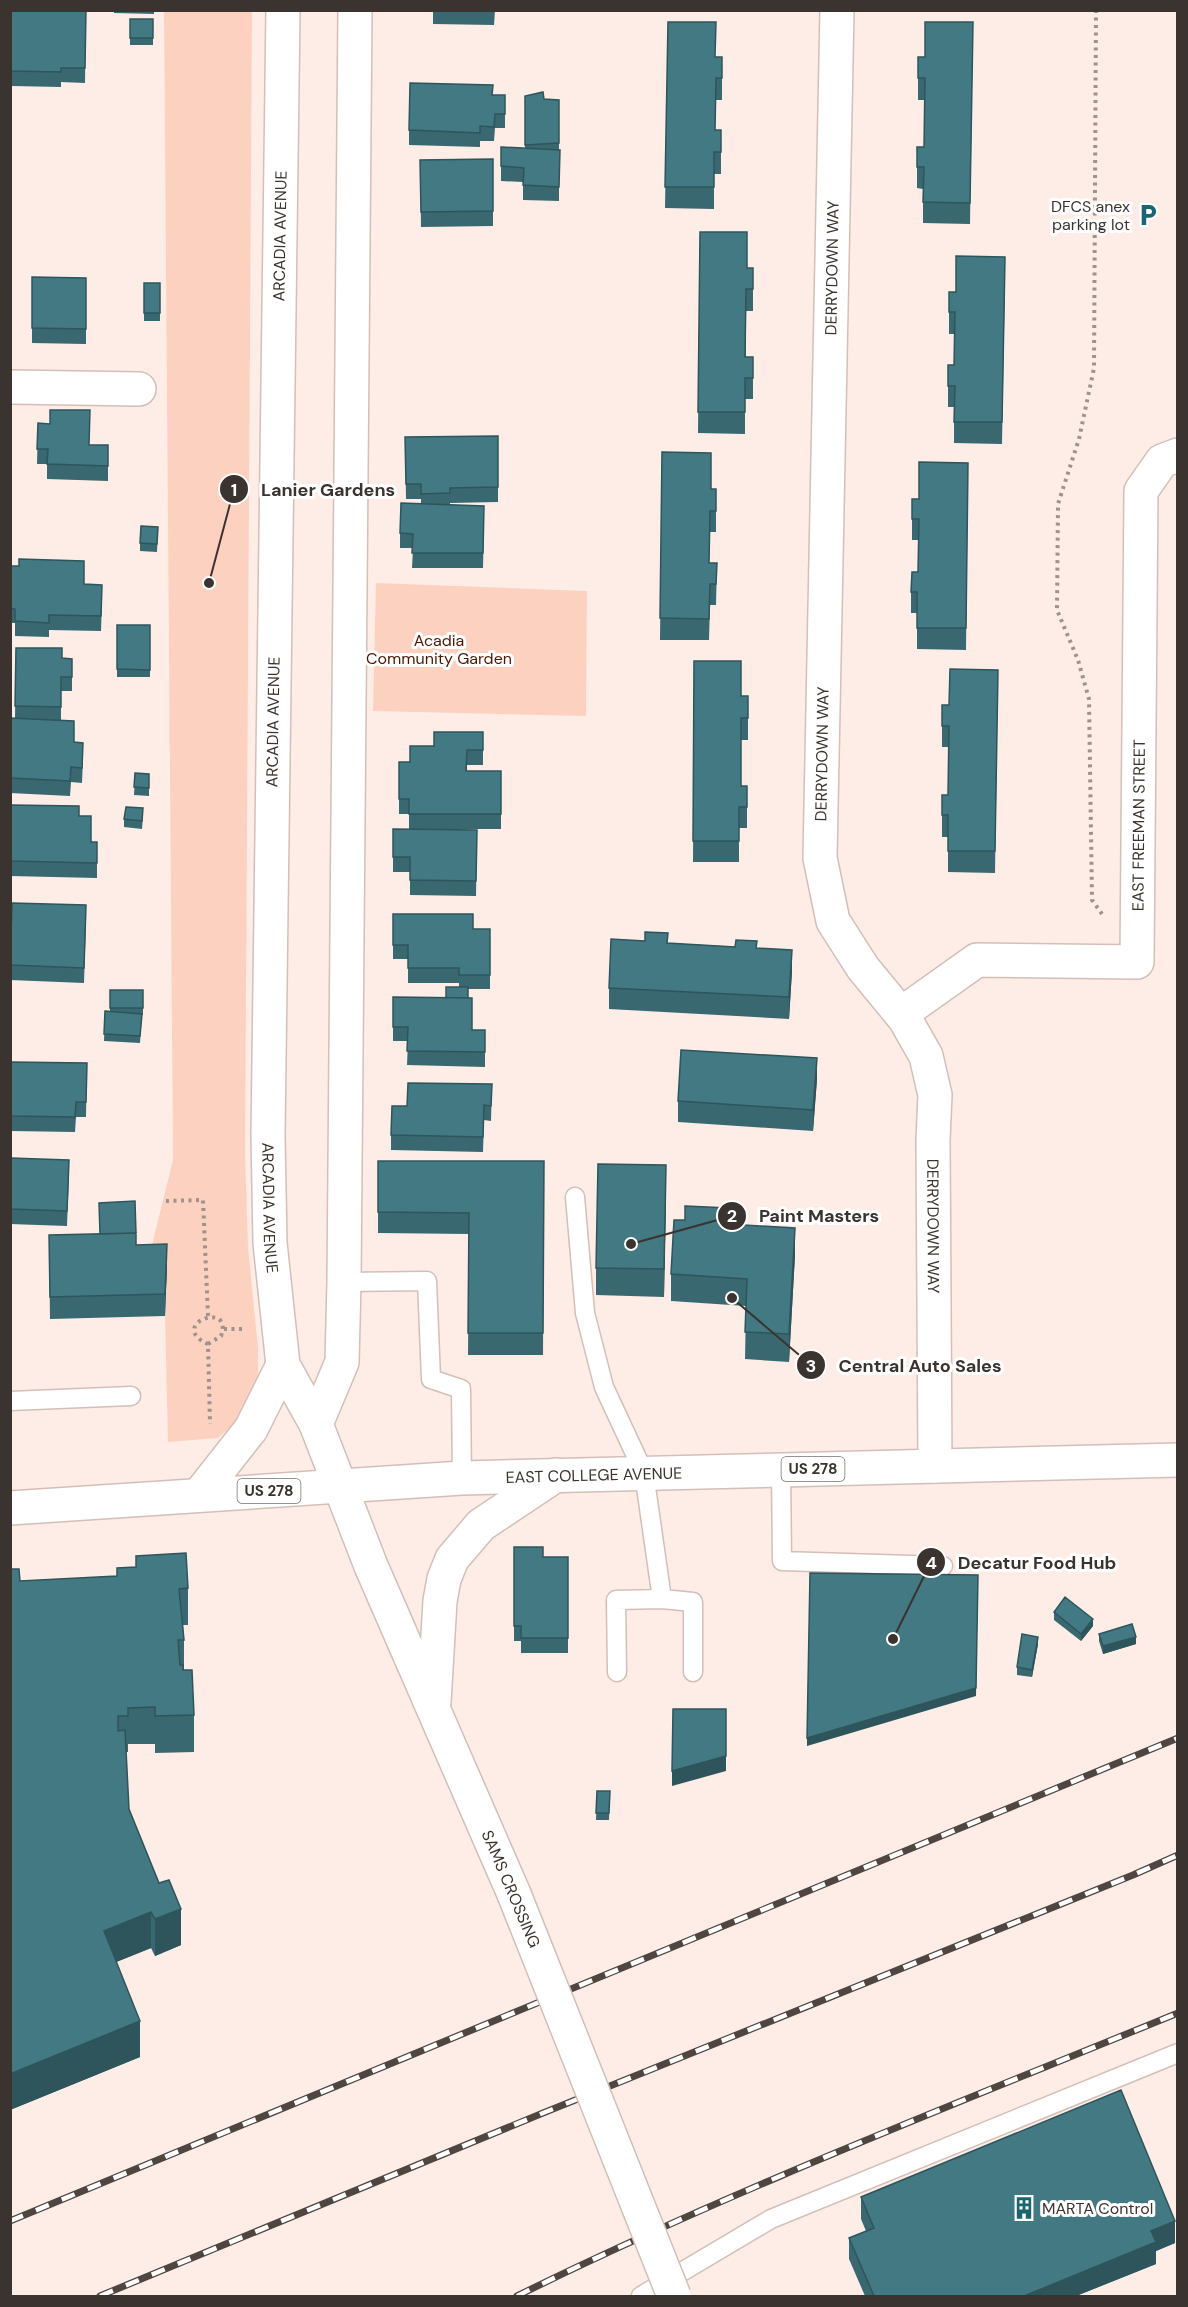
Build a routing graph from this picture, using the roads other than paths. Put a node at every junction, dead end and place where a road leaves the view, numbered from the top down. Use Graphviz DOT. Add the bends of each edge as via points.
graph roads {
  1 [pos="283,10"];
  2 [pos="355,10"];
  3 [pos="837,10"];
  4 [pos="10,387"];
  5 [pos="139,389"];
  6 [pos="1178,455"];
  7 [pos="901,1014"];
  8 [pos="575,1197"];
  9 [pos="344,1282"];
  10 [pos="284,1365"];
  11 [pos="131,1396"];
  12 [pos="10,1401"];
  13 [pos="316,1424"];
  14 [pos="1178,1460"];
  15 [pos="935,1466"];
  16 [pos="781,1469"];
  17 [pos="644,1473"];
  18 [pos="556,1475"];
  19 [pos="462,1478"];
  20 [pos="338,1487"];
  21 [pos="200,1495"];
  22 [pos="10,1508"];
  23 [pos="943,1566"];
  24 [pos="662,1599"];
  25 [pos="617,1672"];
  26 [pos="693,1672"];
  27 [pos="434,1707"];
  28 [pos="1178,2053"];
  29 [pos="641,2296"];
  30 [pos="675,2296"];
  1 -- 10 [label="street, ARCADIA AVENUE" via="268,1135 270,1243"];
  2 -- 9 [label="street"];
  3 -- 7 [label="street, DERRYDOWN WAY" via="820,858 833,921 863,968"];
  4 -- 5 [label="street"];
  6 -- 7 [label="street, EAST FREEMAN STREET" via="1162,461 1141,491 1137,962 977,960"];
  7 -- 15 [label="street, DERRYDOWN WAY" via="926,1056 935,1095"];
  8 -- 17 [label="lane" via="585,1313 603,1387"];
  9 -- 13 [label="street" via="342,1362"];
  9 -- 19 [label="lane" via="427,1281 431,1379 461,1389"];
  10 -- 13 [label="street, ARCADIA AVENUE"];
  10 -- 21 [label="street" via="251,1429"];
  11 -- 12 [label="lane"];
  13 -- 20 [label="street, ARCADIA AVENUE"];
  14 -- 15 [label="street, EAST COLLEGE AVENUE / US 278"];
  15 -- 16 [label="street, EAST COLLEGE AVENUE / US 278"];
  16 -- 17 [label="street, EAST COLLEGE AVENUE / US 278"];
  16 -- 23 [label="lane" via="782,1561"];
  17 -- 18 [label="street, EAST COLLEGE AVENUE / US 278"];
  17 -- 24 [label="lane"];
  18 -- 19 [label="street, EAST COLLEGE AVENUE / US 278"];
  18 -- 27 [label="street" via="481,1525 452,1559 440,1601"];
  19 -- 20 [label="street, EAST COLLEGE AVENUE / US 278"];
  20 -- 21 [label="street, EAST COLLEGE AVENUE / US 278"];
  20 -- 27 [label="street, SAMS CROSSING"];
  21 -- 22 [label="street, EAST COLLEGE AVENUE / US 278"];
  24 -- 25 [label="lane" via="616,1600"];
  24 -- 26 [label="lane" via="693,1602"];
  27 -- 30 [label="street, SAMS CROSSING, bridge" via="514,1894"];
  28 -- 29 [label="lane" via="771,2219"];
}
